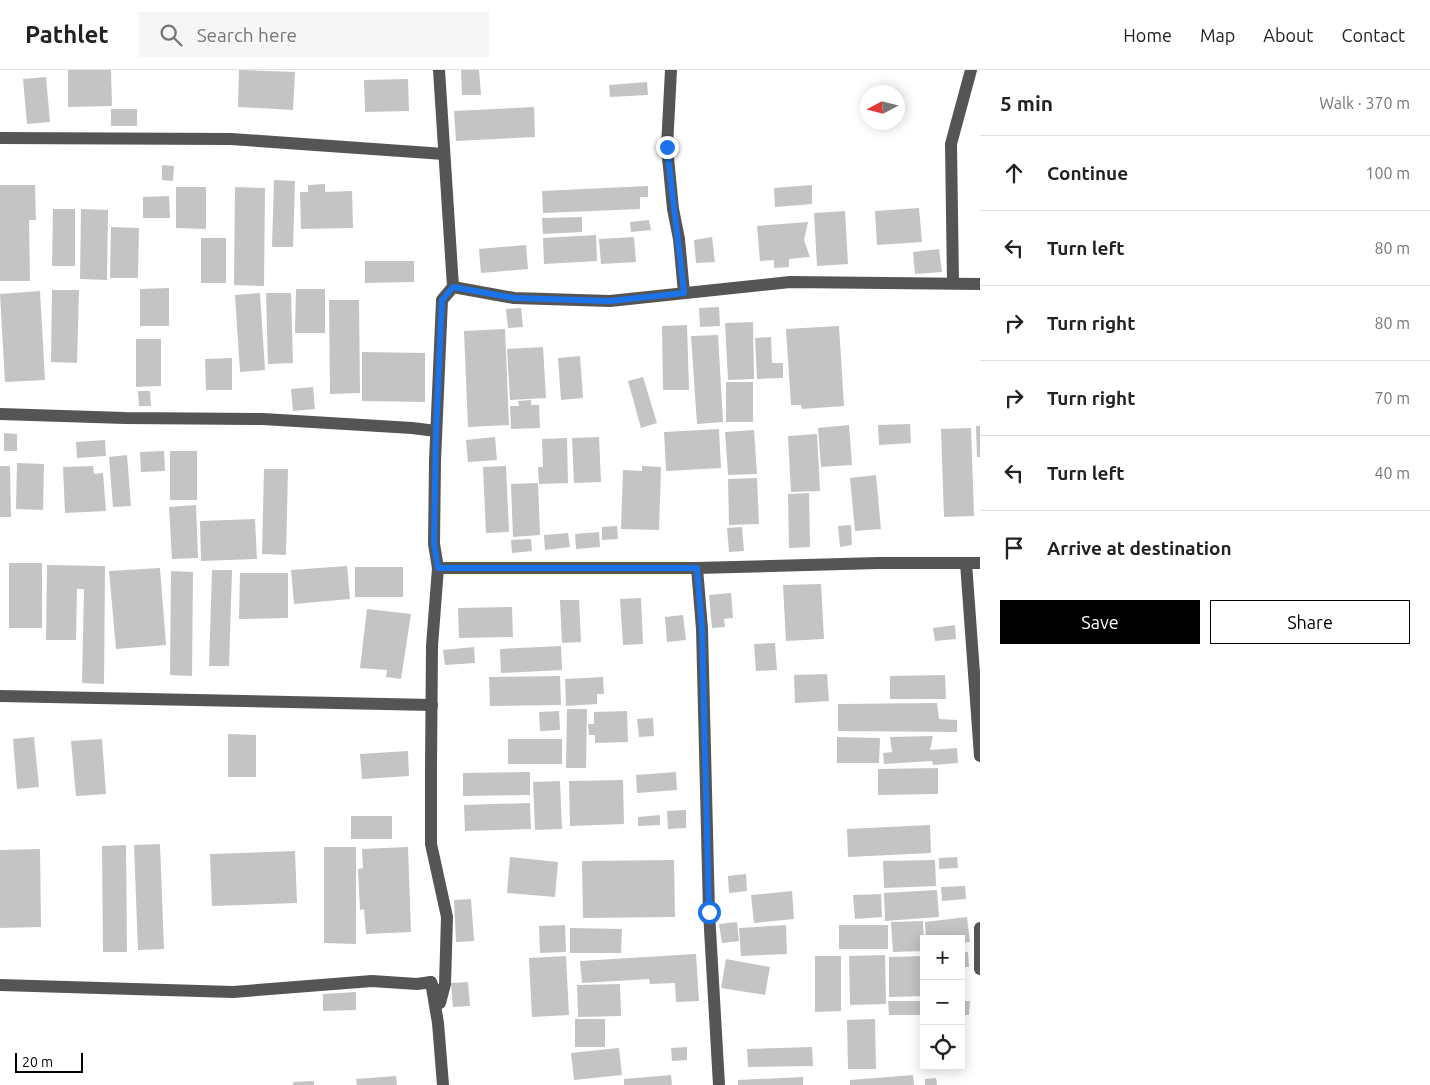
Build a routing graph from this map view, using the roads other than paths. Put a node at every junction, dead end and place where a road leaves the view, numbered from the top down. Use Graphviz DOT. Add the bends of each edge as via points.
graph roads {
  1 [pos="439,70"];
  2 [pos="671,70"];
  3 [pos="971,70"];
  4 [pos="0,138"];
  5 [pos="444,154"];
  6 [pos="953,283"];
  7 [pos="980,284"];
  8 [pos="453,287"];
  9 [pos="684,293"];
  10 [pos="0,414"];
  11 [pos="436,431"];
  12 [pos="966,563"];
  13 [pos="980,563"];
  14 [pos="438,568"];
  15 [pos="697,568"];
  16 [pos="0,696"];
  17 [pos="432,705"];
  18 [pos="980,756"];
  19 [pos="980,928"];
  20 [pos="980,969"];
  21 [pos="431,982"];
  22 [pos="0,985"];
  23 [pos="443,1085"];
  24 [pos="718,1085"];
  1 -- 5 [label="street"];
  2 -- 9 [label="street" via="667,147"];
  3 -- 6 [label="street" via="951,144"];
  4 -- 5 [label="street" via="231,139"];
  5 -- 8 [label="street"];
  6 -- 7 [label="street"];
  6 -- 9 [label="street" via="790,282"];
  8 -- 9 [label="street" via="514,298 610,301"];
  8 -- 11 [label="street" via="442,300"];
  10 -- 11 [label="street" via="263,419"];
  11 -- 14 [label="street" via="434,544"];
  12 -- 13 [label="street"];
  12 -- 15 [label="street"];
  12 -- 18 [label="street"];
  14 -- 15 [label="street"];
  14 -- 17 [label="street" via="432,646"];
  15 -- 24 [label="street" via="702,629 709,912"];
  16 -- 17 [label="street"];
  17 -- 21 [label="street" via="431,844 447,917 445,984 440,1003"];
  19 -- 20 [label="street"];
  21 -- 22 [label="street" via="372,981 234,992"];
  21 -- 23 [label="street"];
}
